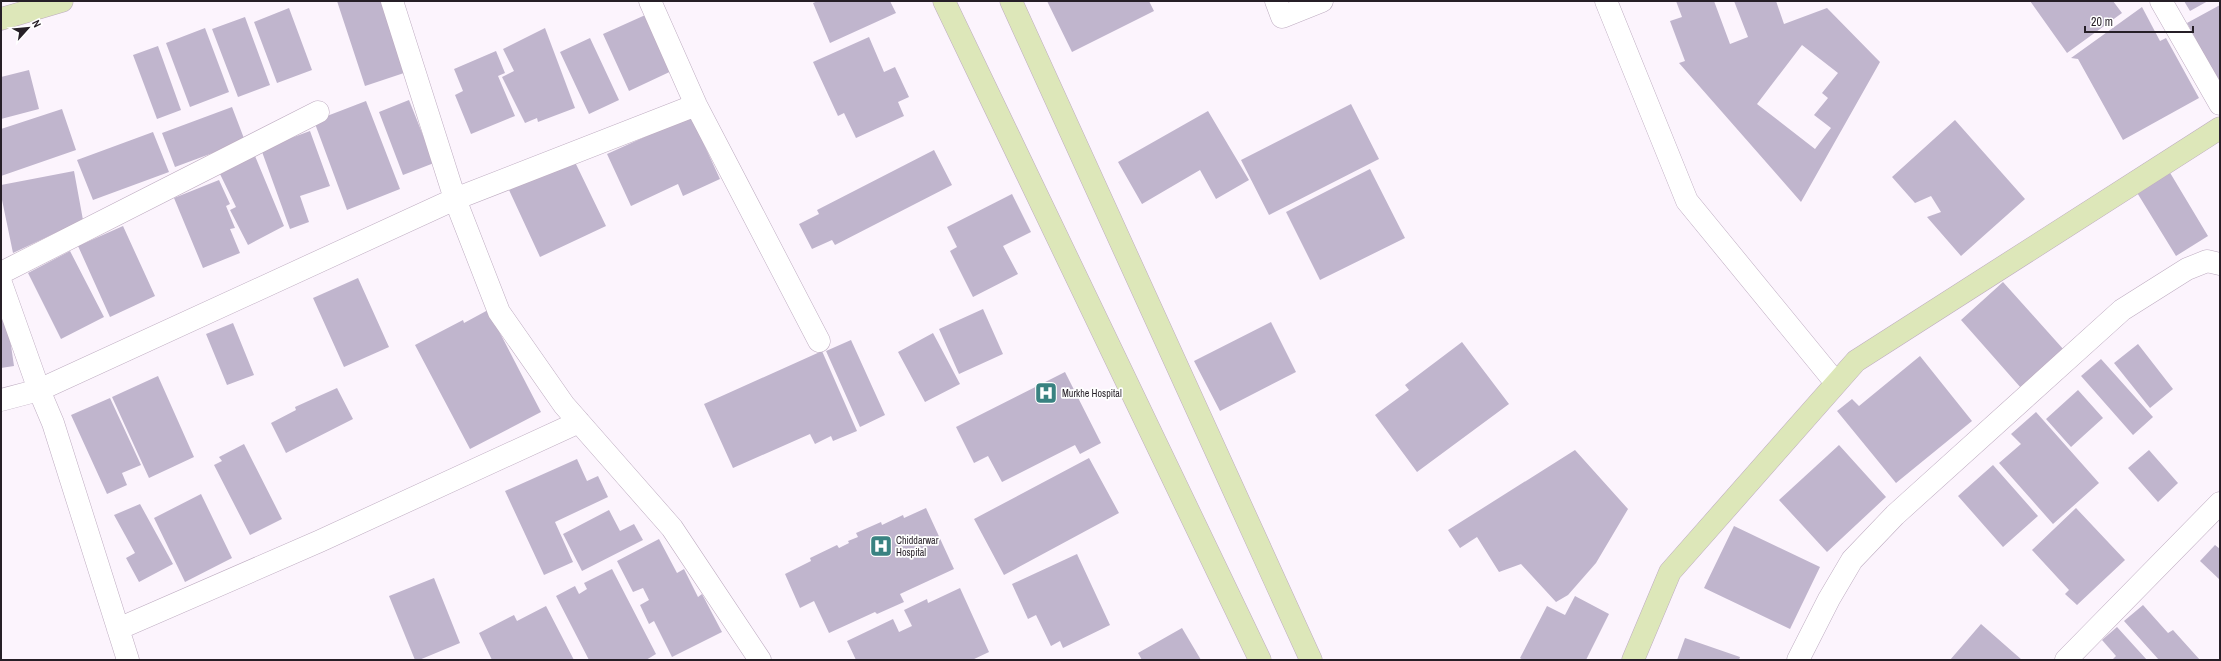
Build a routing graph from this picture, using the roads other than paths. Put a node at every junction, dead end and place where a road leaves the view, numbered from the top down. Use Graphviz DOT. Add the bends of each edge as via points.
graph roads {
  1 [pos="62,1"];
  2 [pos="392,1"];
  3 [pos="650,1"];
  4 [pos="944,1"];
  5 [pos="1011,1"];
  6 [pos="1276,1"];
  7 [pos="1322,1"];
  8 [pos="1606,1"];
  9 [pos="2161,1"];
  10 [pos="1,19"];
  11 [pos="2220,104"];
  12 [pos="696,105"];
  13 [pos="318,112"];
  14 [pos="2220,128"];
  15 [pos="455,199"];
  16 [pos="2220,264"];
  17 [pos="1,273"];
  18 [pos="1,283"];
  19 [pos="819,341"];
  20 [pos="1836,383"];
  21 [pos="39,390"];
  22 [pos="1,400"];
  23 [pos="579,422"];
  24 [pos="2220,504"];
  25 [pos="118,629"];
  26 [pos="128,660"];
  27 [pos="760,660"];
  28 [pos="1260,660"];
  29 [pos="1311,660"];
  30 [pos="1633,660"];
  31 [pos="1798,660"];
  32 [pos="2066,660"];
  1 -- 10 [label="main road"];
  2 -- 15 [label="street"];
  3 -- 12 [label="street"];
  4 -- 28 [label="main road"];
  5 -- 29 [label="main road"];
  6 -- 7 [label="street" via="1282,17"];
  8 -- 20 [label="street" via="1687,201"];
  9 -- 11 [label="street"];
  12 -- 15 [label="street"];
  12 -- 19 [label="street"];
  13 -- 17 [label="street"];
  14 -- 20 [label="main road" via="1856,361"];
  15 -- 21 [label="street"];
  15 -- 23 [label="street" via="499,312 564,405"];
  16 -- 31 [label="street" via="2207,261 2187,269 2122,310 1895,515 1852,560"];
  18 -- 21 [label="street"];
  20 -- 30 [label="main road" via="1670,572"];
  21 -- 22 [label="street"];
  21 -- 25 [label="street" via="53,423"];
  23 -- 25 [label="street" via="320,541"];
  23 -- 27 [label="street" via="672,528"];
  24 -- 32 [label="street"];
  25 -- 26 [label="street"];
}
